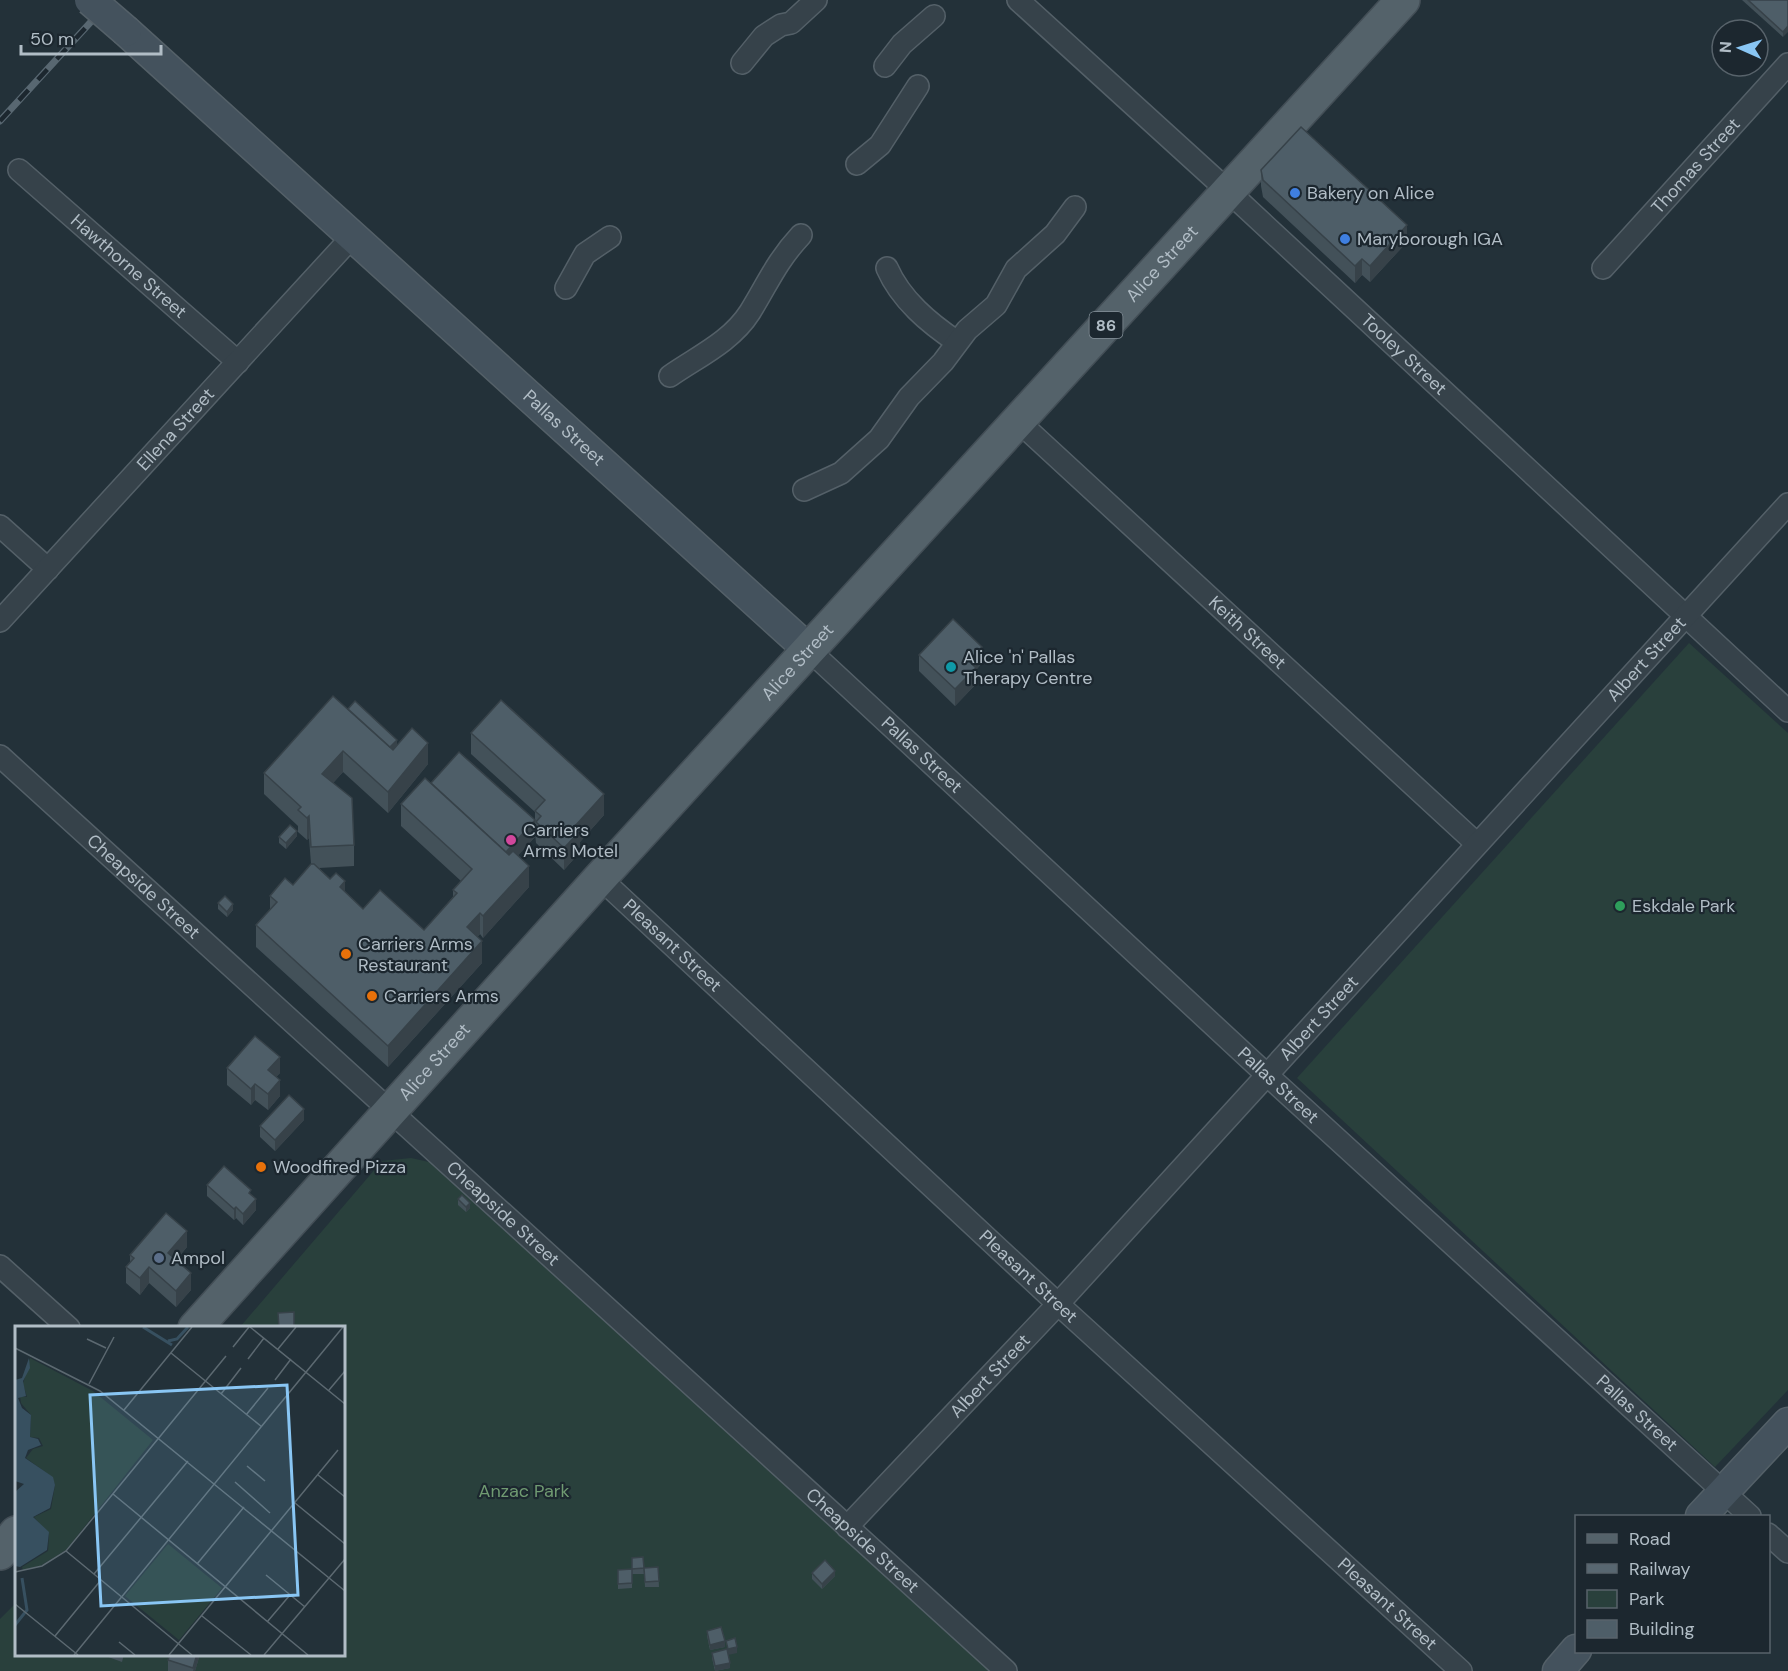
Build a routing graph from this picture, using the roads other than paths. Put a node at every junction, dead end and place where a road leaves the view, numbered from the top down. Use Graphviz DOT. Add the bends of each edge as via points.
graph roads {
  1 [pos="90,0"];
  2 [pos="816,0"];
  3 [pos="1018,0"];
  4 [pos="1403,0"];
  5 [pos="934,16"];
  6 [pos="742,63"];
  7 [pos="885,66"];
  8 [pos="1785,73"];
  9 [pos="918,86"];
  10 [pos="857,164"];
  11 [pos="19,170"];
  12 [pos="1228,190"];
  13 [pos="1075,207"];
  14 [pos="801,235"];
  15 [pos="610,237"];
  16 [pos="351,238"];
  17 [pos="887,268"];
  18 [pos="1603,268"];
  19 [pos="566,288"];
  20 [pos="957,342"];
  21 [pos="238,362"];
  22 [pos="670,376"];
  23 [pos="1018,421"];
  24 [pos="804,490"];
  25 [pos="1788,504"];
  26 [pos="0,526"];
  27 [pos="48,569"];
  28 [pos="1685,618"];
  29 [pos="0,621"];
  30 [pos="809,650"];
  31 [pos="1788,711"];
  32 [pos="0,756"];
  33 [pos="1477,844"];
  34 [pos="600,878"];
  35 [pos="1267,1075"];
  36 [pos="390,1109"];
  37 [pos="0,1266"];
  38 [pos="1058,1304"];
  39 [pos="67,1326"];
  40 [pos="197,1326"];
  41 [pos="1788,1423"];
  42 [pos="1724,1492"];
  43 [pos="1702,1515"];
  44 [pos="1749,1515"];
  45 [pos="847,1527"];
  46 [pos="15,1534"];
  47 [pos="1770,1536"];
  48 [pos="1788,1552"];
  49 [pos="0,1553"];
  50 [pos="1006,1671"];
  51 [pos="1461,1671"];
  1 -- 16 [label="street, Pallas Street, bridge"];
  2 -- 6 [label="street" via="791,23 764,36"];
  3 -- 12 [label="street, Tooley Street"];
  4 -- 12 [label="main road, Alice Street / 86"];
  5 -- 7 [label="street" via="902,44"];
  8 -- 18 [label="street, Thomas Street"];
  9 -- 10 [label="street" via="880,145"];
  11 -- 21 [label="street, Hawthorne Street"];
  12 -- 23 [label="main road, Alice Street / 86"];
  12 -- 28 [label="street, Tooley Street"];
  13 -- 20 [label="street" via="1055,234 1016,269 996,305"];
  14 -- 22 [label="street" via="770,273 750,313 737,328"];
  15 -- 19 [label="street" via="585,255"];
  16 -- 21 [label="street, Ellena Street"];
  16 -- 30 [label="street, Pallas Street"];
  17 -- 20 [label="street" via="899,290"];
  20 -- 24 [label="street" via="879,439 841,473"];
  21 -- 27 [label="street, Ellena Street"];
  23 -- 30 [label="main road, Alice Street / 86"];
  23 -- 33 [label="street, Keith Street"];
  25 -- 28 [label="street, Albert Street"];
  26 -- 27 [label="street"];
  27 -- 29 [label="street, Ellena Street"];
  28 -- 31 [label="street, Tooley Street"];
  28 -- 33 [label="street, Albert Street"];
  30 -- 34 [label="main road, Alice Street / 86"];
  30 -- 35 [label="street, Pallas Street"];
  32 -- 36 [label="street, Cheapside Street"];
  33 -- 35 [label="street, Albert Street"];
  34 -- 36 [label="main road, Alice Street / 86"];
  34 -- 38 [label="street, Pleasant Street"];
  35 -- 38 [label="street, Albert Street"];
  35 -- 42 [label="street, Pallas Street"];
  36 -- 40 [label="main road, Alice Street / 86"];
  36 -- 45 [label="street, Cheapside Street"];
  37 -- 39 [label="street"];
  38 -- 45 [label="street, Albert Street"];
  38 -- 51 [label="street, Pleasant Street"];
  41 -- 42 [label="street"];
  42 -- 43 [label="street"];
  42 -- 44 [label="street, Pallas Street"];
  45 -- 50 [label="street, Cheapside Street"];
  46 -- 49 [label="main road"];
  47 -- 48 [label="street"];
}
